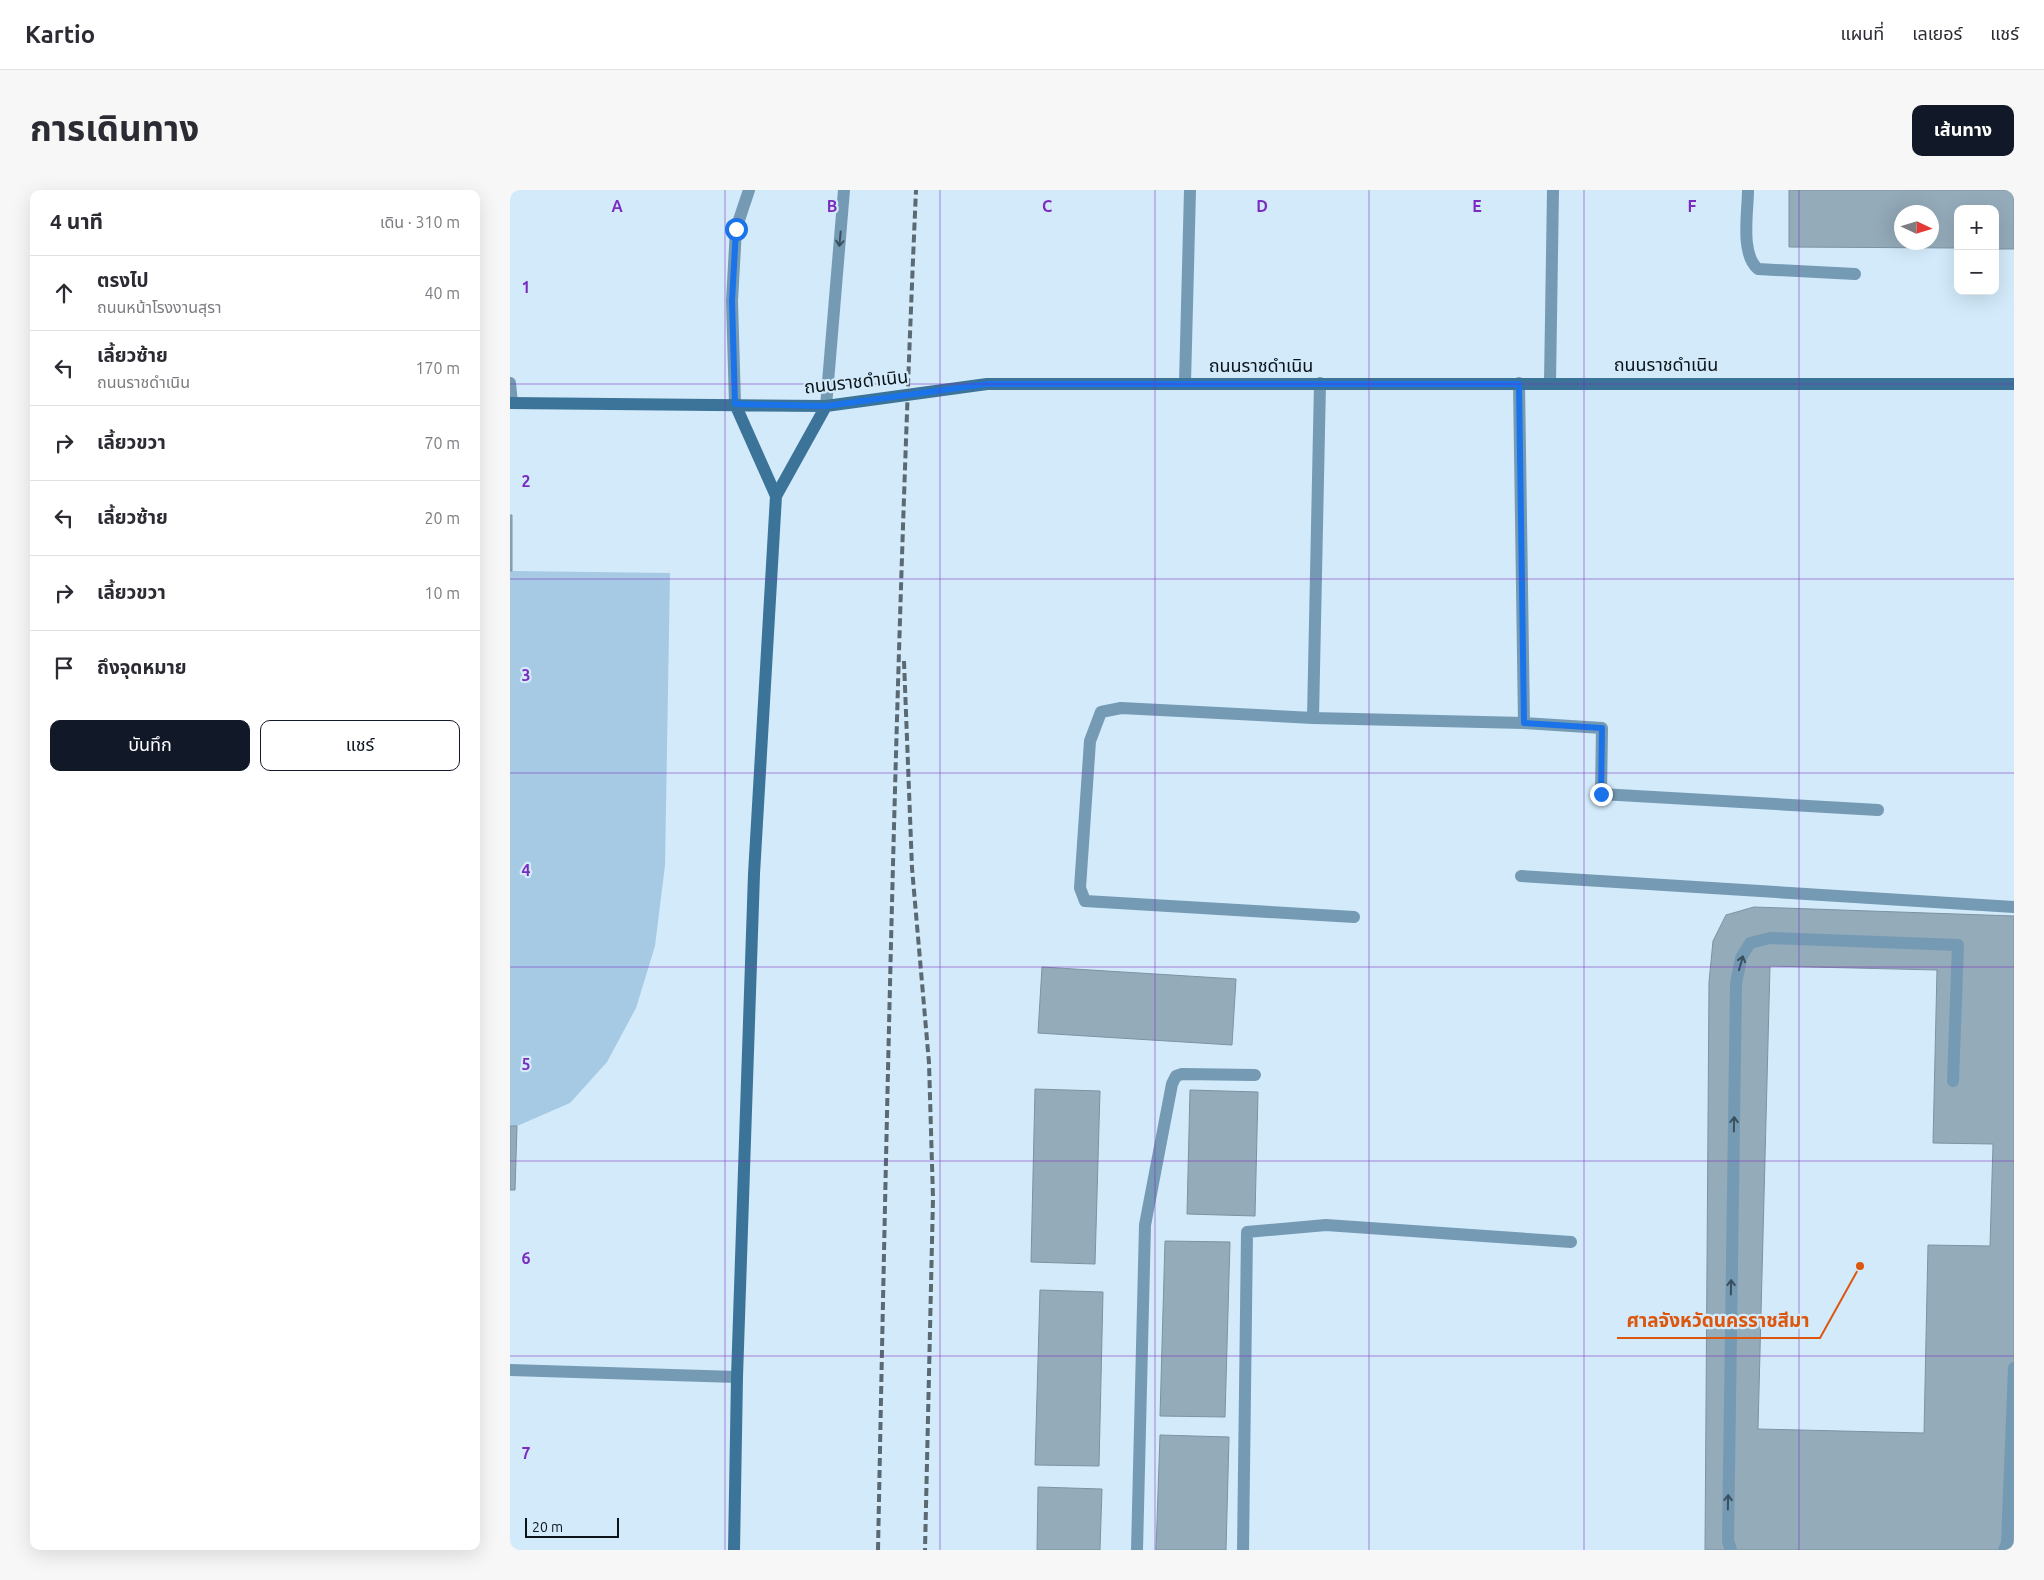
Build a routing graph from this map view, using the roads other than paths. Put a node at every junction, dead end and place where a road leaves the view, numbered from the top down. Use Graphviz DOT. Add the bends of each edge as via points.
graph roads {
  1 [pos="749,190"];
  2 [pos="844,190"];
  3 [pos="1190,190"];
  4 [pos="1553,190"];
  5 [pos="1748,190"];
  6 [pos="1855,274"];
  7 [pos="510,383"];
  8 [pos="1185,383"];
  9 [pos="1320,383"];
  10 [pos="1550,383"];
  11 [pos="1519,384"];
  12 [pos="2014,384"];
  13 [pos="511,403"];
  14 [pos="735,404"];
  15 [pos="826,406"];
  16 [pos="776,496"];
  17 [pos="1314,718"];
  18 [pos="1524,723"];
  19 [pos="1878,810"];
  20 [pos="1521,876"];
  21 [pos="2014,907"];
  22 [pos="1354,917"];
  23 [pos="1255,1076"];
  24 [pos="1953,1081"];
  25 [pos="1571,1242"];
  26 [pos="2014,1368"];
  27 [pos="510,1370"];
  28 [pos="737,1377"];
  29 [pos="734,1550"];
  30 [pos="1137,1550"];
  31 [pos="1244,1550"];
  32 [pos="1731,1550"];
  33 [pos="2004,1550"];
  1 -- 14 [label="street" via="736,229 732,301"];
  2 -- 15 [label="street, one-way"];
  3 -- 8 [label="street"];
  4 -- 10 [label="street"];
  5 -- 6 [label="street" via="1747,254 1752,265 1758,269"];
  7 -- 13 [label="street"];
  8 -- 9 [label="street, ถนนราชดำเนิน"];
  8 -- 15 [label="street, ถนนราชดำเนิน" via="987,384"];
  9 -- 11 [label="street, ถนนราชดำเนิน"];
  9 -- 17 [label="street"];
  10 -- 11 [label="street, ถนนราชดำเนิน"];
  10 -- 12 [label="street, ถนนราชดำเนิน"];
  11 -- 18 [label="street"];
  13 -- 14 [label="street, ถนนราชดำเนิน"];
  14 -- 15 [label="street, ถนนราชดำเนิน"];
  14 -- 16 [label="street"];
  15 -- 16 [label="street"];
  16 -- 28 [label="street" via="754,874"];
  17 -- 18 [label="street"];
  17 -- 22 [label="street" via="1121,708 1101,712 1090,741 1080,888 1084,900"];
  18 -- 19 [label="street" via="1602,728 1601,794"];
  20 -- 21 [label="street"];
  23 -- 30 [label="street" via="1182,1074 1176,1076 1172,1084 1145,1225"];
  32 -- 24 [label="street, one-way" via="1728,1540 1735,994 1741,958 1750,944 1770,938 1958,945"];
  25 -- 31 [label="street" via="1326,1225 1247,1232"];
  26 -- 33 [label="street" via="2007,1543"];
  27 -- 28 [label="street"];
  28 -- 29 [label="street"];
}
